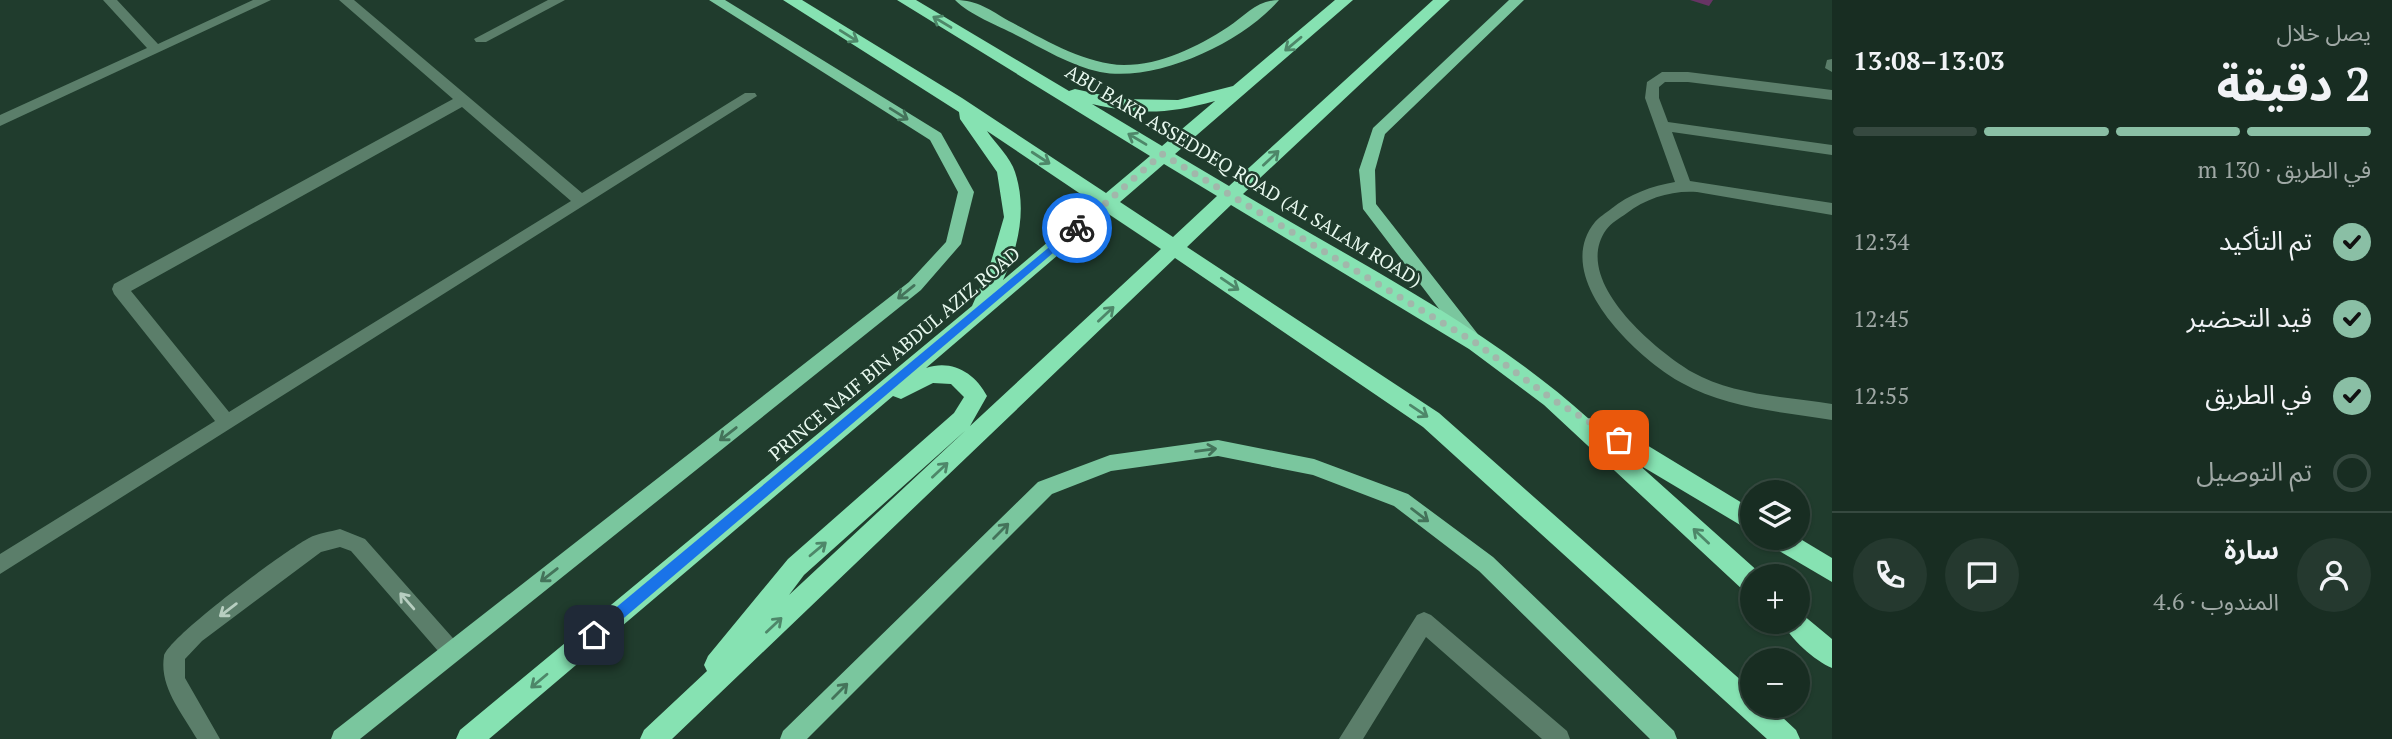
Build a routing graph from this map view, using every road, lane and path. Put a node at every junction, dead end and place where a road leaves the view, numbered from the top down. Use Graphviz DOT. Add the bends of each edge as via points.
graph roads {
  1 [pos="110,0"];
  2 [pos="264,0"];
  3 [pos="346,0"];
  4 [pos="558,0"];
  5 [pos="716,0"];
  6 [pos="790,0"];
  7 [pos="905,0"];
  8 [pos="962,0"];
  9 [pos="1272,0"];
  10 [pos="1345,0"];
  11 [pos="1442,0"];
  12 [pos="1517,0"];
  13 [pos="481,39"];
  14 [pos="156,50"];
  15 [pos="1004,59"];
  16 [pos="1241,89"];
  17 [pos="1832,95"];
  18 [pos="750,96"];
  19 [pos="463,100"];
  20 [pos="956,102"];
  21 [pos="0,121"];
  22 [pos="1662,125"];
  23 [pos="1832,150"];
  24 [pos="1162,154"];
  25 [pos="1684,186"];
  26 [pos="1230,195"];
  27 [pos="581,201"];
  28 [pos="1107,202"];
  29 [pos="1832,209"];
  30 [pos="1176,249"];
  31 [pos="976,314"];
  32 [pos="1476,343"];
  33 [pos="1552,399"];
  34 [pos="1832,412"];
  35 [pos="227,423"];
  36 [pos="842,427"];
  37 [pos="1740,515"];
  38 [pos="1798,550"];
  39 [pos="0,565"];
  40 [pos="1740,571"];
  41 [pos="1832,571"];
  42 [pos="1808,634"];
  43 [pos="452,652"];
  44 [pos="1832,656"];
  45 [pos="680,713"];
  46 [pos="209,739"];
  47 [pos="342,739"];
  48 [pos="470,739"];
  49 [pos="653,739"];
  50 [pos="792,739"];
  51 [pos="1350,739"];
  52 [pos="1559,739"];
  53 [pos="1666,739"];
  54 [pos="1787,739"];
  1 -- 14 [label="street"];
  2 -- 14 [label="street"];
  3 -- 19 [label="street"];
  4 -- 13 [label="street"];
  5 -- 43 [label="main road, one-way" via="936,137 966,192 953,244 915,286"];
  6 -- 20 [label="highway, one-way"];
  15 -- 7 [label="highway, ABU BAKR ASSEDDEQ ROAD (AL SALAM ROAD), one-way"];
  8 -- 9 [label="main road" via="1041,43 1100,68 1124,69 1172,61 1206,46 1237,30"];
  10 -- 16 [label="highway, PRINCE NAIF BIN ABDUL AZIZ ROAD, one-way"];
  26 -- 11 [label="highway, one-way"];
  12 -- 32 [label="main road" via="1378,132 1367,170 1368,205"];
  14 -- 21 [label="street"];
  15 -- 16 [label="highway" via="1066,93 1120,105 1178,106"];
  24 -- 15 [label="highway, ABU BAKR ASSEDDEQ ROAD (AL SALAM ROAD), one-way"];
  16 -- 24 [label="highway, PRINCE NAIF BIN ABDUL AZIZ ROAD"];
  17 -- 22 [label="street" via="1662,77 1652,85"];
  18 -- 27 [label="street"];
  19 -- 27 [label="street"];
  19 -- 35 [label="street" via="120,289"];
  20 -- 28 [label="highway, one-way"];
  20 -- 31 [label="highway" via="1006,171 1013,217 1000,265"];
  22 -- 23 [label="street"];
  22 -- 25 [label="street"];
  24 -- 26 [label="highway, ABU BAKR ASSEDDEQ ROAD (AL SALAM ROAD)"];
  24 -- 28 [label="highway, PRINCE NAIF BIN ABDUL AZIZ ROAD"];
  25 -- 29 [label="street"];
  25 -- 34 [label="street" via="1641,198 1607,216 1595,235 1589,258 1599,289 1619,323 1690,379 1751,398"];
  26 -- 30 [label="highway"];
  26 -- 32 [label="highway, ABU BAKR ASSEDDEQ ROAD (AL SALAM ROAD)"];
  27 -- 35 [label="street"];
  28 -- 30 [label="highway"];
  28 -- 31 [label="highway, PRINCE NAIF BIN ABDUL AZIZ ROAD"];
  45 -- 30 [label="highway, one-way"];
  30 -- 54 [label="highway, one-way" via="1432,420"];
  31 -- 36 [label="highway, PRINCE NAIF BIN ABDUL AZIZ ROAD"];
  32 -- 33 [label="highway, ABU BAKR ASSEDDEQ ROAD (AL SALAM ROAD)"];
  33 -- 37 [label="highway, ABU BAKR ASSEDDEQ ROAD (AL SALAM ROAD)"];
  40 -- 33 [label="highway, ABU BAKR ASSEDDEQ ROAD (AL SALAM ROAD), one-way"];
  35 -- 39 [label="street"];
  45 -- 36 [label="highway, one-way" via="796,567 962,420 976,396 965,380 949,372 923,377"];
  36 -- 48 [label="highway, PRINCE NAIF BIN ABDUL AZIZ ROAD, one-way"];
  38 -- 41 [label="highway"];
  42 -- 44 [label="highway"];
  43 -- 46 [label="street, one-way" via="358,545 340,538 316,544 195,634 175,655 174,680"];
  43 -- 47 [label="main road"];
  45 -- 49 [label="highway"];
  50 -- 53 [label="main road, one-way" via="1045,488 1110,463 1218,448 1314,467 1401,500 1486,564"];
  51 -- 52 [label="street" via="1424,622"];
}
